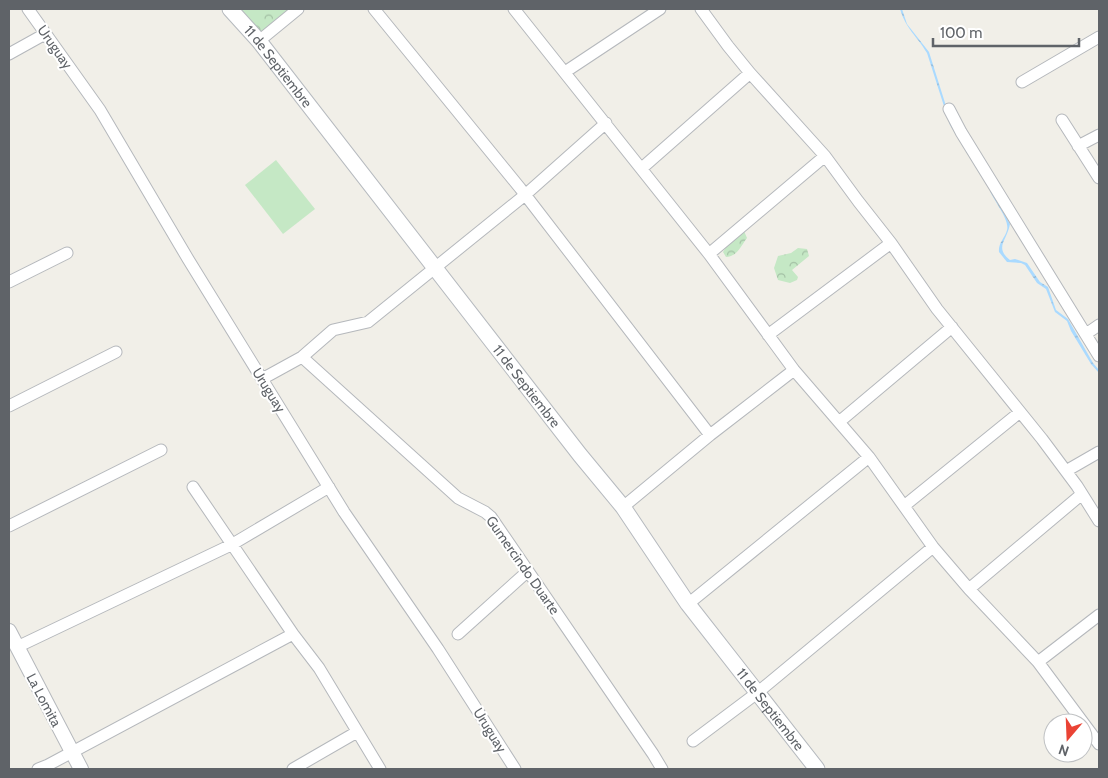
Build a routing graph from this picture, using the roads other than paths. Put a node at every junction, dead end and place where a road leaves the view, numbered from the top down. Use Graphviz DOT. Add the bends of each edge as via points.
graph roads {
  1 [pos="28,9"];
  2 [pos="230,9"];
  3 [pos="298,9"];
  4 [pos="374,9"];
  5 [pos="514,9"];
  6 [pos="660,9"];
  7 [pos="701,9"];
  8 [pos="45,34"];
  9 [pos="1099,37"];
  10 [pos="259,41"];
  11 [pos="9,54"];
  12 [pos="565,72"];
  13 [pos="750,73"];
  14 [pos="1022,82"];
  15 [pos="950,109"];
  16 [pos="1062,120"];
  17 [pos="606,123"];
  18 [pos="1099,135"];
  19 [pos="1078,146"];
  20 [pos="825,156"];
  21 [pos="642,168"];
  22 [pos="1099,178"];
  23 [pos="525,195"];
  24 [pos="891,243"];
  25 [pos="68,253"];
  26 [pos="709,254"];
  27 [pos="435,268"];
  28 [pos="9,282"];
  29 [pos="1099,325"];
  30 [pos="952,327"];
  31 [pos="1086,334"];
  32 [pos="768,336"];
  33 [pos="116,352"];
  34 [pos="302,356"];
  35 [pos="1099,356"];
  36 [pos="794,370"];
  37 [pos="262,379"];
  38 [pos="9,406"];
  39 [pos="1020,412"];
  40 [pos="839,422"];
  41 [pos="710,435"];
  42 [pos="160,450"];
  43 [pos="1099,452"];
  44 [pos="869,457"];
  45 [pos="1066,472"];
  46 [pos="193,487"];
  47 [pos="329,487"];
  48 [pos="1082,494"];
  49 [pos="623,506"];
  50 [pos="904,506"];
  51 [pos="1099,521"];
  52 [pos="9,526"];
  53 [pos="231,545"];
  54 [pos="933,547"];
  55 [pos="528,571"];
  56 [pos="968,589"];
  57 [pos="688,604"];
  58 [pos="1099,615"];
  59 [pos="9,631"];
  60 [pos="293,634"];
  61 [pos="458,634"];
  62 [pos="17,647"];
  63 [pos="1038,662"];
  64 [pos="757,693"];
  65 [pos="357,732"];
  66 [pos="693,741"];
  67 [pos="1099,744"];
  68 [pos="72,752"];
  69 [pos="38,769"];
  70 [pos="81,769"];
  71 [pos="293,769"];
  72 [pos="380,769"];
  73 [pos="515,769"];
  74 [pos="662,769"];
  75 [pos="817,769"];
  1 -- 8 [label="street, Uruguay"];
  2 -- 10 [label="main road, 11 de Septiembre"];
  3 -- 10 [label="street"];
  4 -- 23 [label="street"];
  5 -- 12 [label="street"];
  6 -- 12 [label="street"];
  7 -- 13 [label="street"];
  8 -- 11 [label="street"];
  8 -- 37 [label="street, Uruguay" via="100,110"];
  9 -- 14 [label="street"];
  10 -- 27 [label="main road, 11 de Septiembre"];
  12 -- 17 [label="street"];
  13 -- 20 [label="street"];
  13 -- 21 [label="street"];
  15 -- 31 [label="street"];
  16 -- 19 [label="street"];
  17 -- 21 [label="street"];
  17 -- 23 [label="street"];
  18 -- 19 [label="street"];
  19 -- 22 [label="street"];
  20 -- 24 [label="street"];
  20 -- 26 [label="street"];
  21 -- 26 [label="street"];
  23 -- 27 [label="street"];
  23 -- 41 [label="street"];
  24 -- 30 [label="street"];
  24 -- 32 [label="street"];
  25 -- 28 [label="street"];
  26 -- 32 [label="street"];
  27 -- 34 [label="street" via="368,322 334,330"];
  27 -- 49 [label="main road, 11 de Septiembre"];
  29 -- 31 [label="street"];
  30 -- 39 [label="street"];
  30 -- 40 [label="street"];
  31 -- 35 [label="street"];
  32 -- 36 [label="street"];
  33 -- 38 [label="street"];
  34 -- 37 [label="street"];
  34 -- 55 [label="street, Gumercindo Duarte" via="458,498 491,517"];
  36 -- 40 [label="street"];
  36 -- 41 [label="street"];
  37 -- 47 [label="street, Uruguay"];
  39 -- 45 [label="street"];
  39 -- 50 [label="street"];
  40 -- 44 [label="street"];
  41 -- 49 [label="street"];
  42 -- 52 [label="street"];
  43 -- 45 [label="street"];
  44 -- 50 [label="street"];
  44 -- 57 [label="street"];
  45 -- 48 [label="street"];
  46 -- 53 [label="street"];
  47 -- 53 [label="street"];
  47 -- 73 [label="street, Uruguay"];
  48 -- 51 [label="street"];
  48 -- 56 [label="street"];
  49 -- 57 [label="main road, 11 de Septiembre"];
  50 -- 54 [label="street"];
  53 -- 60 [label="street"];
  53 -- 62 [label="street"];
  54 -- 56 [label="street"];
  54 -- 64 [label="street"];
  55 -- 61 [label="street"];
  55 -- 74 [label="street, Gumercindo Duarte"];
  56 -- 63 [label="street"];
  57 -- 64 [label="main road, 11 de Septiembre"];
  58 -- 63 [label="street"];
  59 -- 62 [label="street, La Lomita"];
  60 -- 65 [label="street" via="319,668"];
  60 -- 68 [label="street"];
  62 -- 68 [label="street, La Lomita"];
  63 -- 67 [label="street"];
  64 -- 66 [label="street"];
  64 -- 75 [label="main road, 11 de Septiembre"];
  65 -- 71 [label="street"];
  65 -- 72 [label="street"];
  68 -- 69 [label="street"];
  68 -- 70 [label="street, La Lomita"];
}
